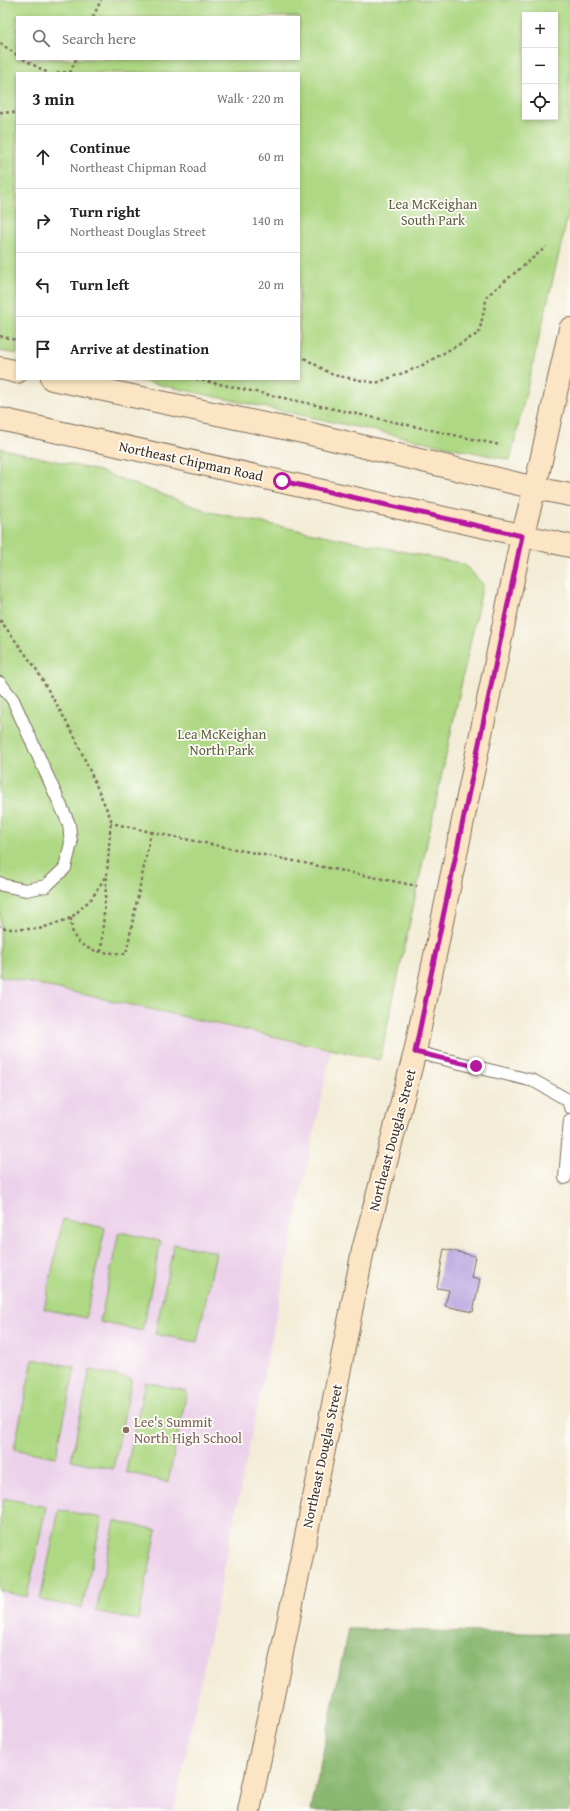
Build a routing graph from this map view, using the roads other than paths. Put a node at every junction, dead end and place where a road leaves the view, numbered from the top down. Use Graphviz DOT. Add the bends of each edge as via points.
graph roads {
  1 [pos="570,329"];
  2 [pos="0,368"];
  3 [pos="16,372"];
  4 [pos="57,380"];
  5 [pos="0,419"];
  6 [pos="535,488"];
  7 [pos="570,495"];
  8 [pos="522,536"];
  9 [pos="570,546"];
  10 [pos="0,683"];
  11 [pos="0,883"];
  12 [pos="415,1052"];
  13 [pos="570,1107"];
  14 [pos="570,1120"];
  15 [pos="564,1178"];
  16 [pos="249,1811"];
  1 -- 6 [label="main road, Northeast Douglas Street"];
  2 -- 3 [label="main road"];
  4 -- 6 [label="main road" via="307,433"];
  5 -- 8 [label="main road, Northeast Chipman Road"];
  6 -- 7 [label="main road"];
  6 -- 8 [label="main road, Northeast Douglas Street"];
  8 -- 9 [label="main road, Northeast Chipman Road"];
  8 -- 12 [label="main road, Northeast Douglas Street"];
  10 -- 11 [label="lane" via="13,700 69,824 72,843 65,868 46,886 26,890"];
  12 -- 13 [label="lane" via="534,1081 568,1100"];
  12 -- 16 [label="main road, Northeast Douglas Street" via="363,1250"];
  14 -- 15 [label="lane"];
}
